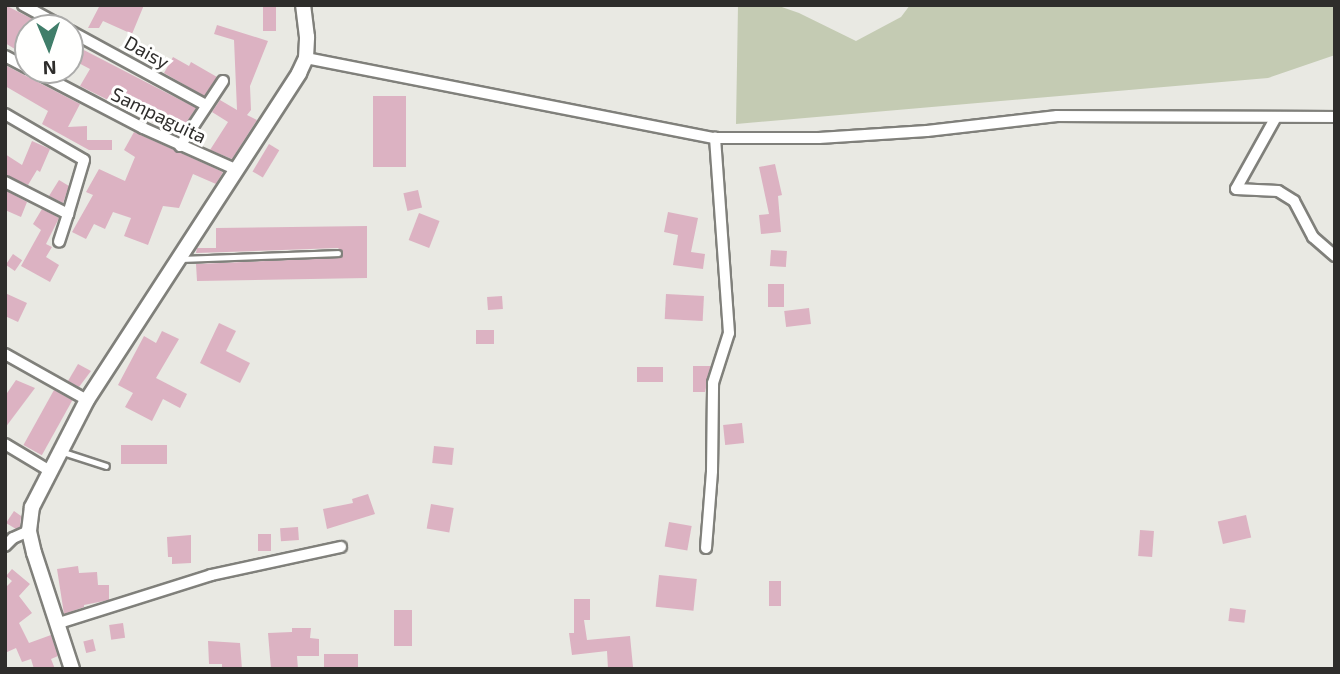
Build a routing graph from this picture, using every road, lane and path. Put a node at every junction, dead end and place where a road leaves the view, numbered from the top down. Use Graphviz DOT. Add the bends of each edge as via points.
graph roads {
  1 [pos="23,5"];
  2 [pos="303,5"];
  3 [pos="39,14"];
  4 [pos="84,39"];
  5 [pos="306,58"];
  6 [pos="223,81"];
  7 [pos="59,84"];
  8 [pos="206,105"];
  9 [pos="5,114"];
  10 [pos="1276,117"];
  11 [pos="1335,117"];
  12 [pos="715,138"];
  13 [pos="180,146"];
  14 [pos="235,169"];
  15 [pos="5,182"];
  16 [pos="68,214"];
  17 [pos="60,242"];
  18 [pos="338,253"];
  19 [pos="1335,256"];
  20 [pos="176,259"];
  21 [pos="5,354"];
  22 [pos="88,400"];
  23 [pos="5,444"];
  24 [pos="60,451"];
  25 [pos="106,466"];
  26 [pos="50,471"];
  27 [pos="29,531"];
  28 [pos="8,539"];
  29 [pos="341,547"];
  30 [pos="706,548"];
  31 [pos="56,624"];
  32 [pos="72,669"];
  1 -- 3 [label="street"];
  2 -- 5 [label="street"];
  4 -- 8 [label="street, Daisy"];
  5 -- 12 [label="street"];
  5 -- 14 [label="street"];
  6 -- 8 [label="street"];
  7 -- 13 [label="street, Sampaguita"];
  8 -- 13 [label="street"];
  9 -- 16 [label="street" via="84,160"];
  10 -- 11 [label="street"];
  10 -- 12 [label="street" via="1057,117 819,138"];
  10 -- 19 [label="street" via="1237,189 1278,191 1294,201 1313,237"];
  12 -- 30 [label="street" via="729,333 713,383"];
  13 -- 14 [label="street, Sampaguita"];
  14 -- 20 [label="street"];
  15 -- 16 [label="street"];
  16 -- 17 [label="street"];
  18 -- 20 [label="lane"];
  20 -- 22 [label="street"];
  21 -- 22 [label="street"];
  22 -- 24 [label="street"];
  23 -- 26 [label="street"];
  24 -- 25 [label="lane"];
  24 -- 26 [label="street"];
  26 -- 27 [label="street" via="32,507"];
  27 -- 28 [label="street"];
  27 -- 31 [label="street"];
  29 -- 31 [label="street" via="211,575"];
  31 -- 32 [label="street"];
}
